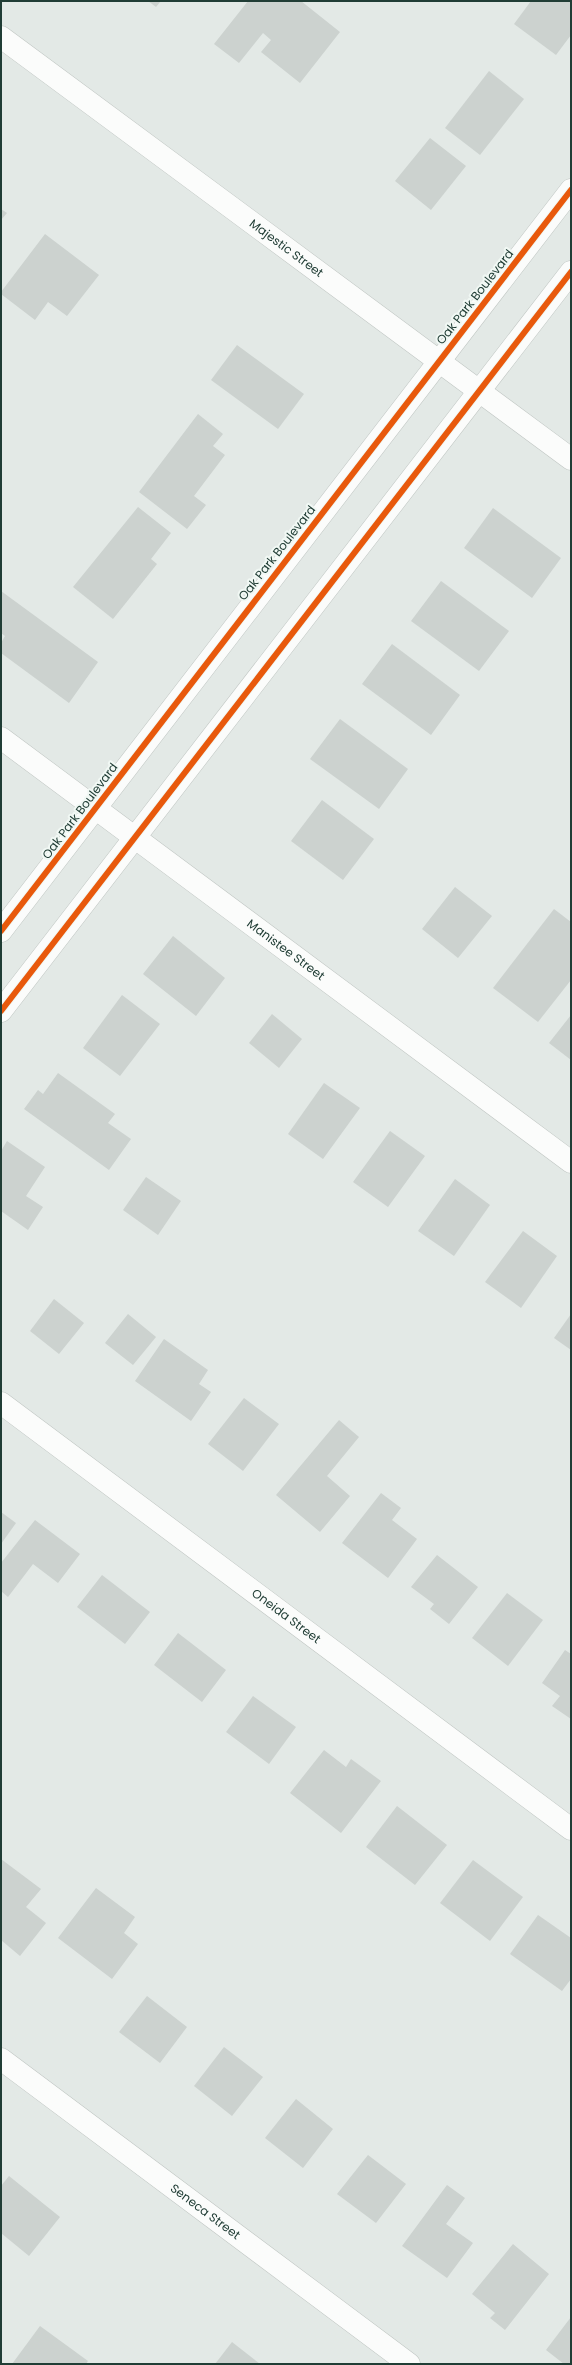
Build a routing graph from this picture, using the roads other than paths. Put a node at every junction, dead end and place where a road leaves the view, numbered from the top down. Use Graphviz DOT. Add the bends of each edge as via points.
graph roads {
  1 [pos="1,38"];
  2 [pos="571,190"];
  3 [pos="571,272"];
  4 [pos="439,361"];
  5 [pos="480,391"];
  6 [pos="571,460"];
  7 [pos="1,738"];
  8 [pos="95,808"];
  9 [pos="135,837"];
  10 [pos="1,931"];
  11 [pos="1,1011"];
  12 [pos="571,1162"];
  13 [pos="1,1403"];
  14 [pos="571,1829"];
  15 [pos="1,2059"];
  16 [pos="409,2364"];
  1 -- 4 [label="street, Majestic Street"];
  2 -- 4 [label="street, Oak Park Boulevard"];
  3 -- 5 [label="street"];
  4 -- 5 [label="street, Majestic Street"];
  4 -- 8 [label="street, Oak Park Boulevard"];
  5 -- 6 [label="street, Majestic Street"];
  5 -- 9 [label="street"];
  7 -- 8 [label="street, Manistee Street"];
  8 -- 9 [label="street, Manistee Street"];
  8 -- 10 [label="street, Oak Park Boulevard"];
  9 -- 11 [label="street"];
  9 -- 12 [label="street, Manistee Street"];
  13 -- 14 [label="street, Oneida Street"];
  15 -- 16 [label="street, Seneca Street"];
}
